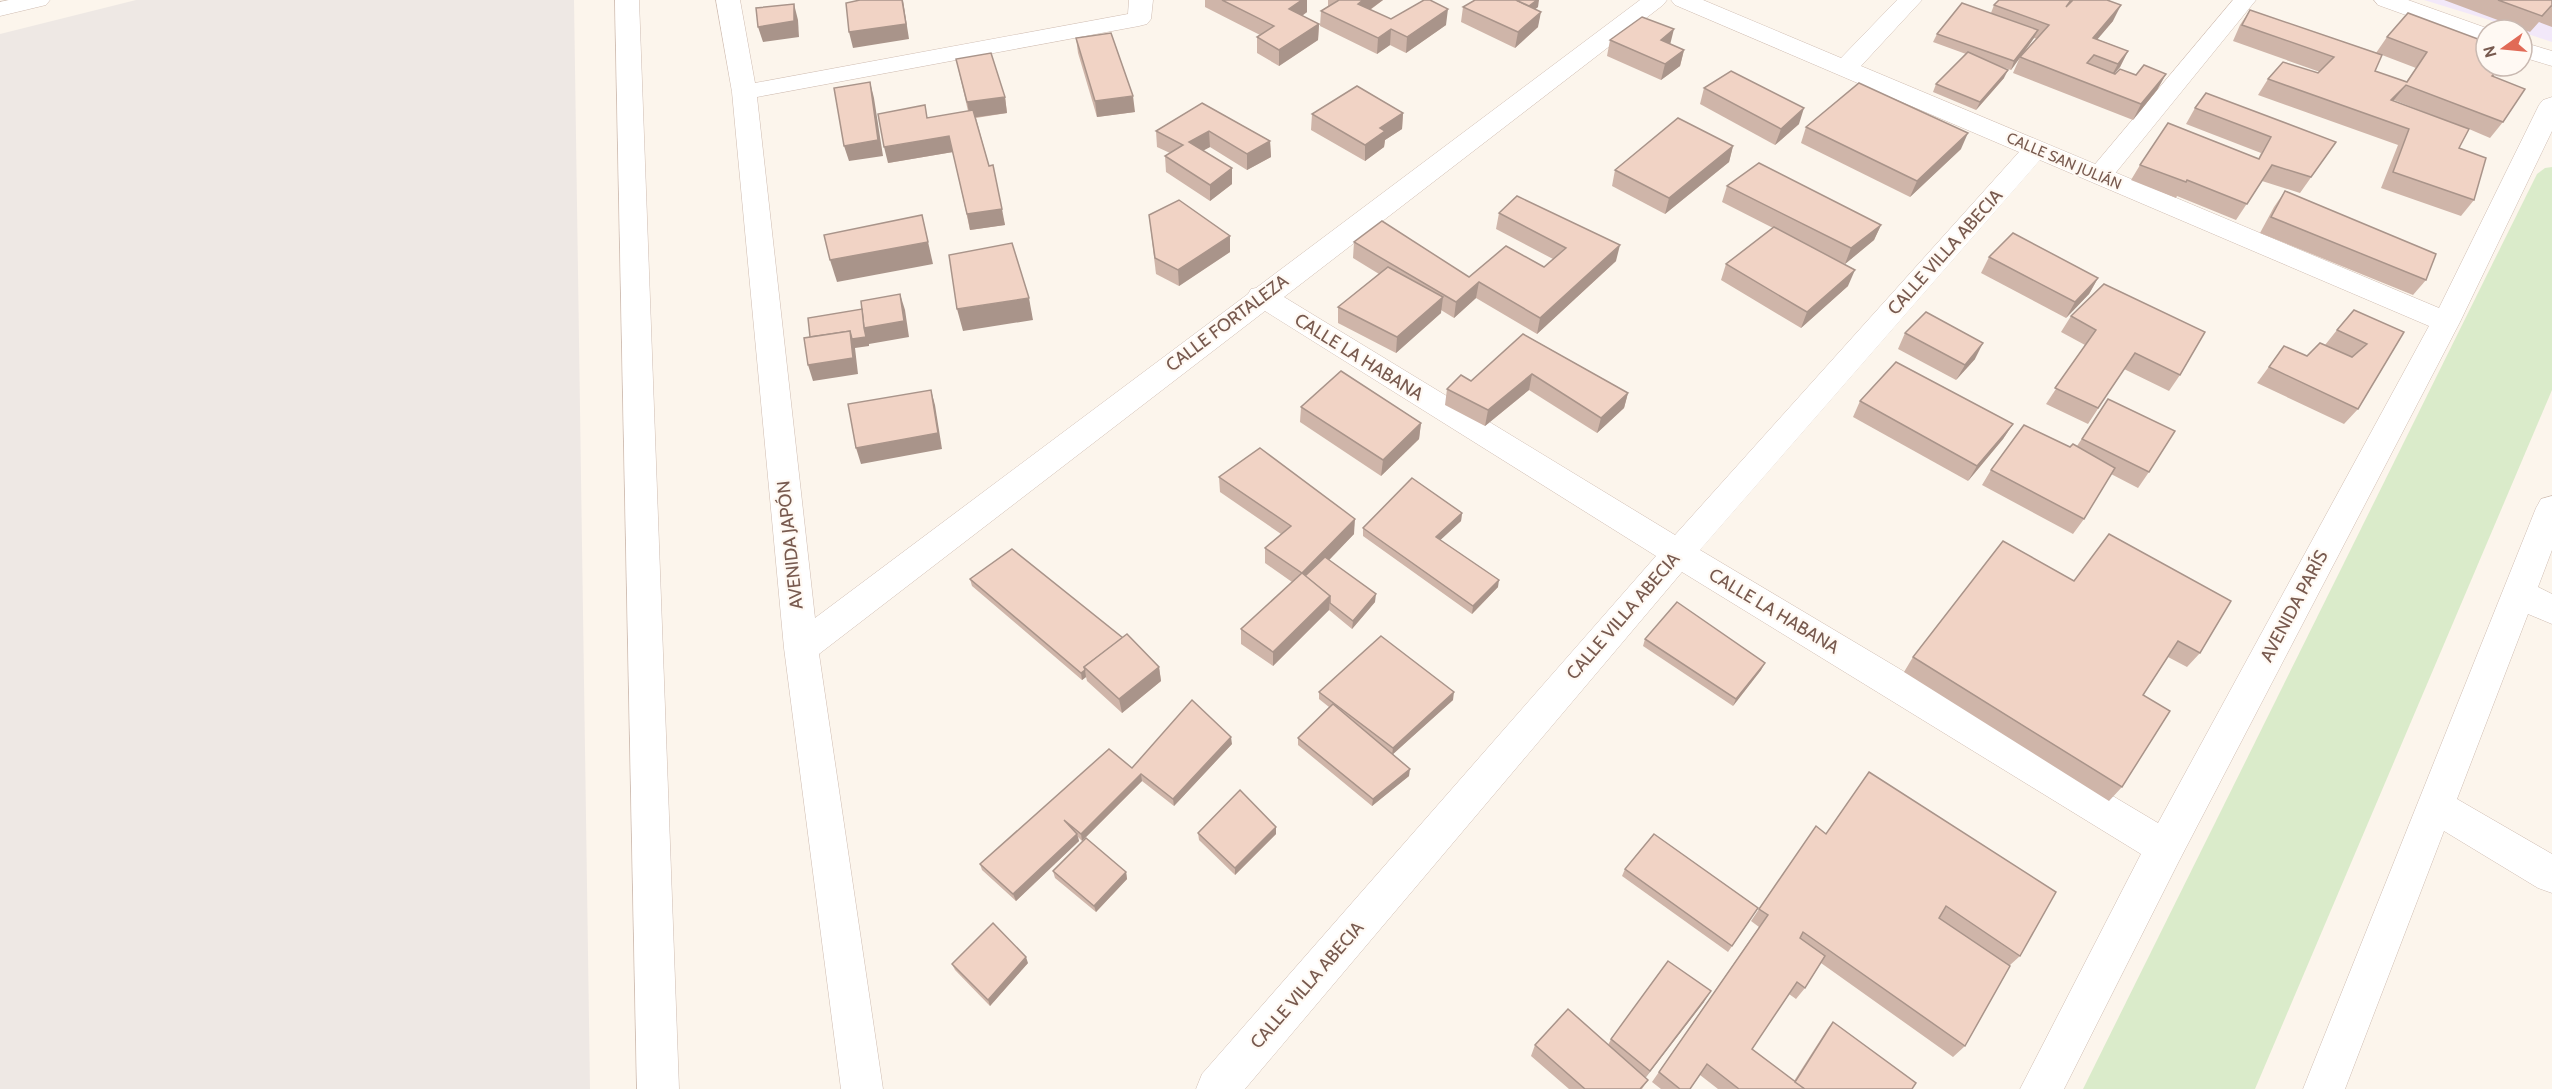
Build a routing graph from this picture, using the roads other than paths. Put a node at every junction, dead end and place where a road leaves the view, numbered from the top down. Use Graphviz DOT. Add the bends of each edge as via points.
graph roads {
  1 [pos="38,0"];
  2 [pos="627,0"];
  3 [pos="728,0"];
  4 [pos="1141,0"];
  5 [pos="1654,0"];
  6 [pos="1683,0"];
  7 [pos="1910,0"];
  8 [pos="2246,0"];
  9 [pos="2386,0"];
  10 [pos="0,9"];
  11 [pos="2474,32"];
  12 [pos="2534,53"];
  13 [pos="2552,59"];
  14 [pos="1845,68"];
  15 [pos="744,92"];
  16 [pos="2549,116"];
  17 [pos="2035,150"];
  18 [pos="2100,175"];
  19 [pos="1261,296"];
  20 [pos="2446,322"];
  21 [pos="2552,508"];
  22 [pos="1678,553"];
  23 [pos="2518,593"];
  24 [pos="2552,610"];
  25 [pos="801,648"];
  26 [pos="2435,806"];
  27 [pos="2165,848"];
  28 [pos="2552,875"];
  29 [pos="658,1089"];
  30 [pos="862,1089"];
  31 [pos="1217,1089"];
  32 [pos="2041,1089"];
  33 [pos="2324,1089"];
  1 -- 10 [label="street"];
  2 -- 29 [label="street"];
  3 -- 15 [label="street, AVENIDA JAPÓN"];
  4 -- 15 [label="street" via="1139,19"];
  5 -- 19 [label="street, CALLE FORTALEZA"];
  6 -- 14 [label="street, CALLE SAN JULIÁN"];
  7 -- 14 [label="street"];
  8 -- 18 [label="lane"];
  9 -- 11 [label="street"];
  12 -- 13 [label="street"];
  14 -- 17 [label="street, CALLE SAN JULIÁN"];
  15 -- 25 [label="street, AVENIDA JAPÓN"];
  16 -- 20 [label="street, AVENIDA PARÍS"];
  17 -- 18 [label="street, CALLE SAN JULIÁN"];
  17 -- 22 [label="street, CALLE VILLA ABECIA"];
  18 -- 20 [label="street, CALLE SAN JULIÁN"];
  19 -- 22 [label="street, CALLE LA HABANA"];
  19 -- 25 [label="street, CALLE FORTALEZA"];
  20 -- 27 [label="street, AVENIDA PARÍS"];
  21 -- 23 [label="street"];
  22 -- 27 [label="street, CALLE LA HABANA"];
  22 -- 31 [label="street, CALLE VILLA ABECIA"];
  23 -- 24 [label="street"];
  23 -- 26 [label="street"];
  25 -- 30 [label="street, AVENIDA JAPÓN"];
  26 -- 28 [label="street"];
  26 -- 33 [label="street"];
  27 -- 32 [label="street, AVENIDA PARÍS"];
}
